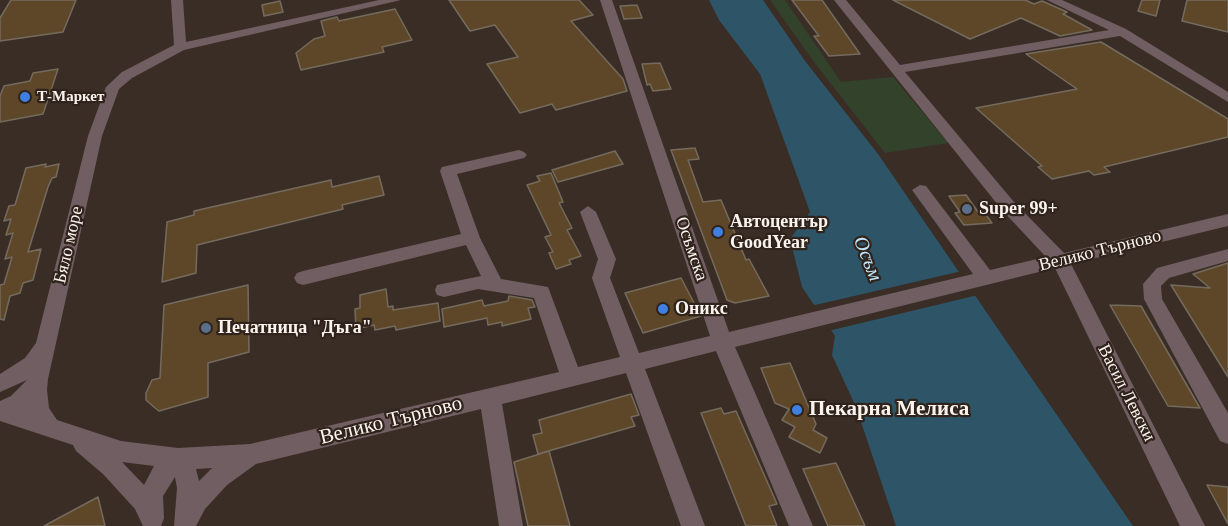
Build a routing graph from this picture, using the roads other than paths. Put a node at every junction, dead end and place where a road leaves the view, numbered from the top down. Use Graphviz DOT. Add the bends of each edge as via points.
graph roads {
  1 [pos="177,0"];
  2 [pos="395,0"];
  3 [pos="606,0"];
  4 [pos="840,0"];
  5 [pos="1053,0"];
  6 [pos="1122,32"];
  7 [pos="180,47"];
  8 [pos="897,69"];
  9 [pos="1228,98"];
  10 [pos="519,154"];
  11 [pos="920,190"];
  12 [pos="588,212"];
  13 [pos="1228,220"];
  14 [pos="471,238"];
  15 [pos="1228,255"];
  16 [pos="1060,260"];
  17 [pos="303,278"];
  18 [pos="979,280"];
  19 [pos="494,283"];
  20 [pos="444,291"];
  21 [pos="723,341"];
  22 [pos="634,362"];
  23 [pos="38,363"];
  24 [pos="571,377"];
  25 [pos="0,383"];
  26 [pos="490,397"];
  27 [pos="1,411"];
  28 [pos="50,428"];
  29 [pos="1228,434"];
  30 [pos="76,437"];
  31 [pos="250,455"];
  32 [pos="178,459"];
  33 [pos="155,521"];
  34 [pos="185,525"];
  35 [pos="512,526"];
  36 [pos="693,526"];
  37 [pos="801,526"];
  38 [pos="1193,526"];
  1 -- 7 [label="street"];
  2 -- 7 [label="street"];
  3 -- 21 [label="street, Осъмска"];
  4 -- 8 [label="street, Васил Левски"];
  5 -- 6 [label="street"];
  6 -- 8 [label="street"];
  6 -- 9 [label="street"];
  7 -- 23 [label="street, Бяло море" via="127,75 113,87 94,136"];
  8 -- 16 [label="street, Васил Левски" via="1008,206"];
  10 -- 14 [label="street" via="448,171"];
  11 -- 18 [label="street"];
  12 -- 22 [label="street" via="607,259 601,278"];
  13 -- 16 [label="street, Велико Търново"];
  14 -- 17 [label="street"];
  14 -- 19 [label="street"];
  15 -- 29 [label="street" via="1163,273 1152,284 1153,299"];
  16 -- 18 [label="street, Велико Търново"];
  16 -- 38 [label="street, Васил Левски"];
  18 -- 21 [label="street, Велико Търново"];
  19 -- 20 [label="street" via="478,282"];
  19 -- 24 [label="street" via="541,292"];
  21 -- 22 [label="street, Велико Търново"];
  21 -- 37 [label="street, Осъмска"];
  22 -- 24 [label="street, Велико Търново"];
  22 -- 36 [label="street"];
  23 -- 25 [label="street"];
  23 -- 27 [label="street" via="30,392"];
  23 -- 28 [label="street" via="39,411"];
  24 -- 26 [label="street, Велико Търново"];
  26 -- 31 [label="street, Велико Търново"];
  26 -- 35 [label="street"];
  27 -- 28 [label="street, Велико Търново"];
  28 -- 30 [label="street, Велико Търново"];
  30 -- 32 [label="street, Велико Търново" via="121,451"];
  30 -- 33 [label="street" via="111,466 143,501"];
  31 -- 32 [label="street, Велико Търново"];
  31 -- 34 [label="street" via="219,477 197,501"];
  32 -- 33 [label="street" via="161,475 151,495"];
  32 -- 34 [label="street" via="184,466 189,488"];
}
